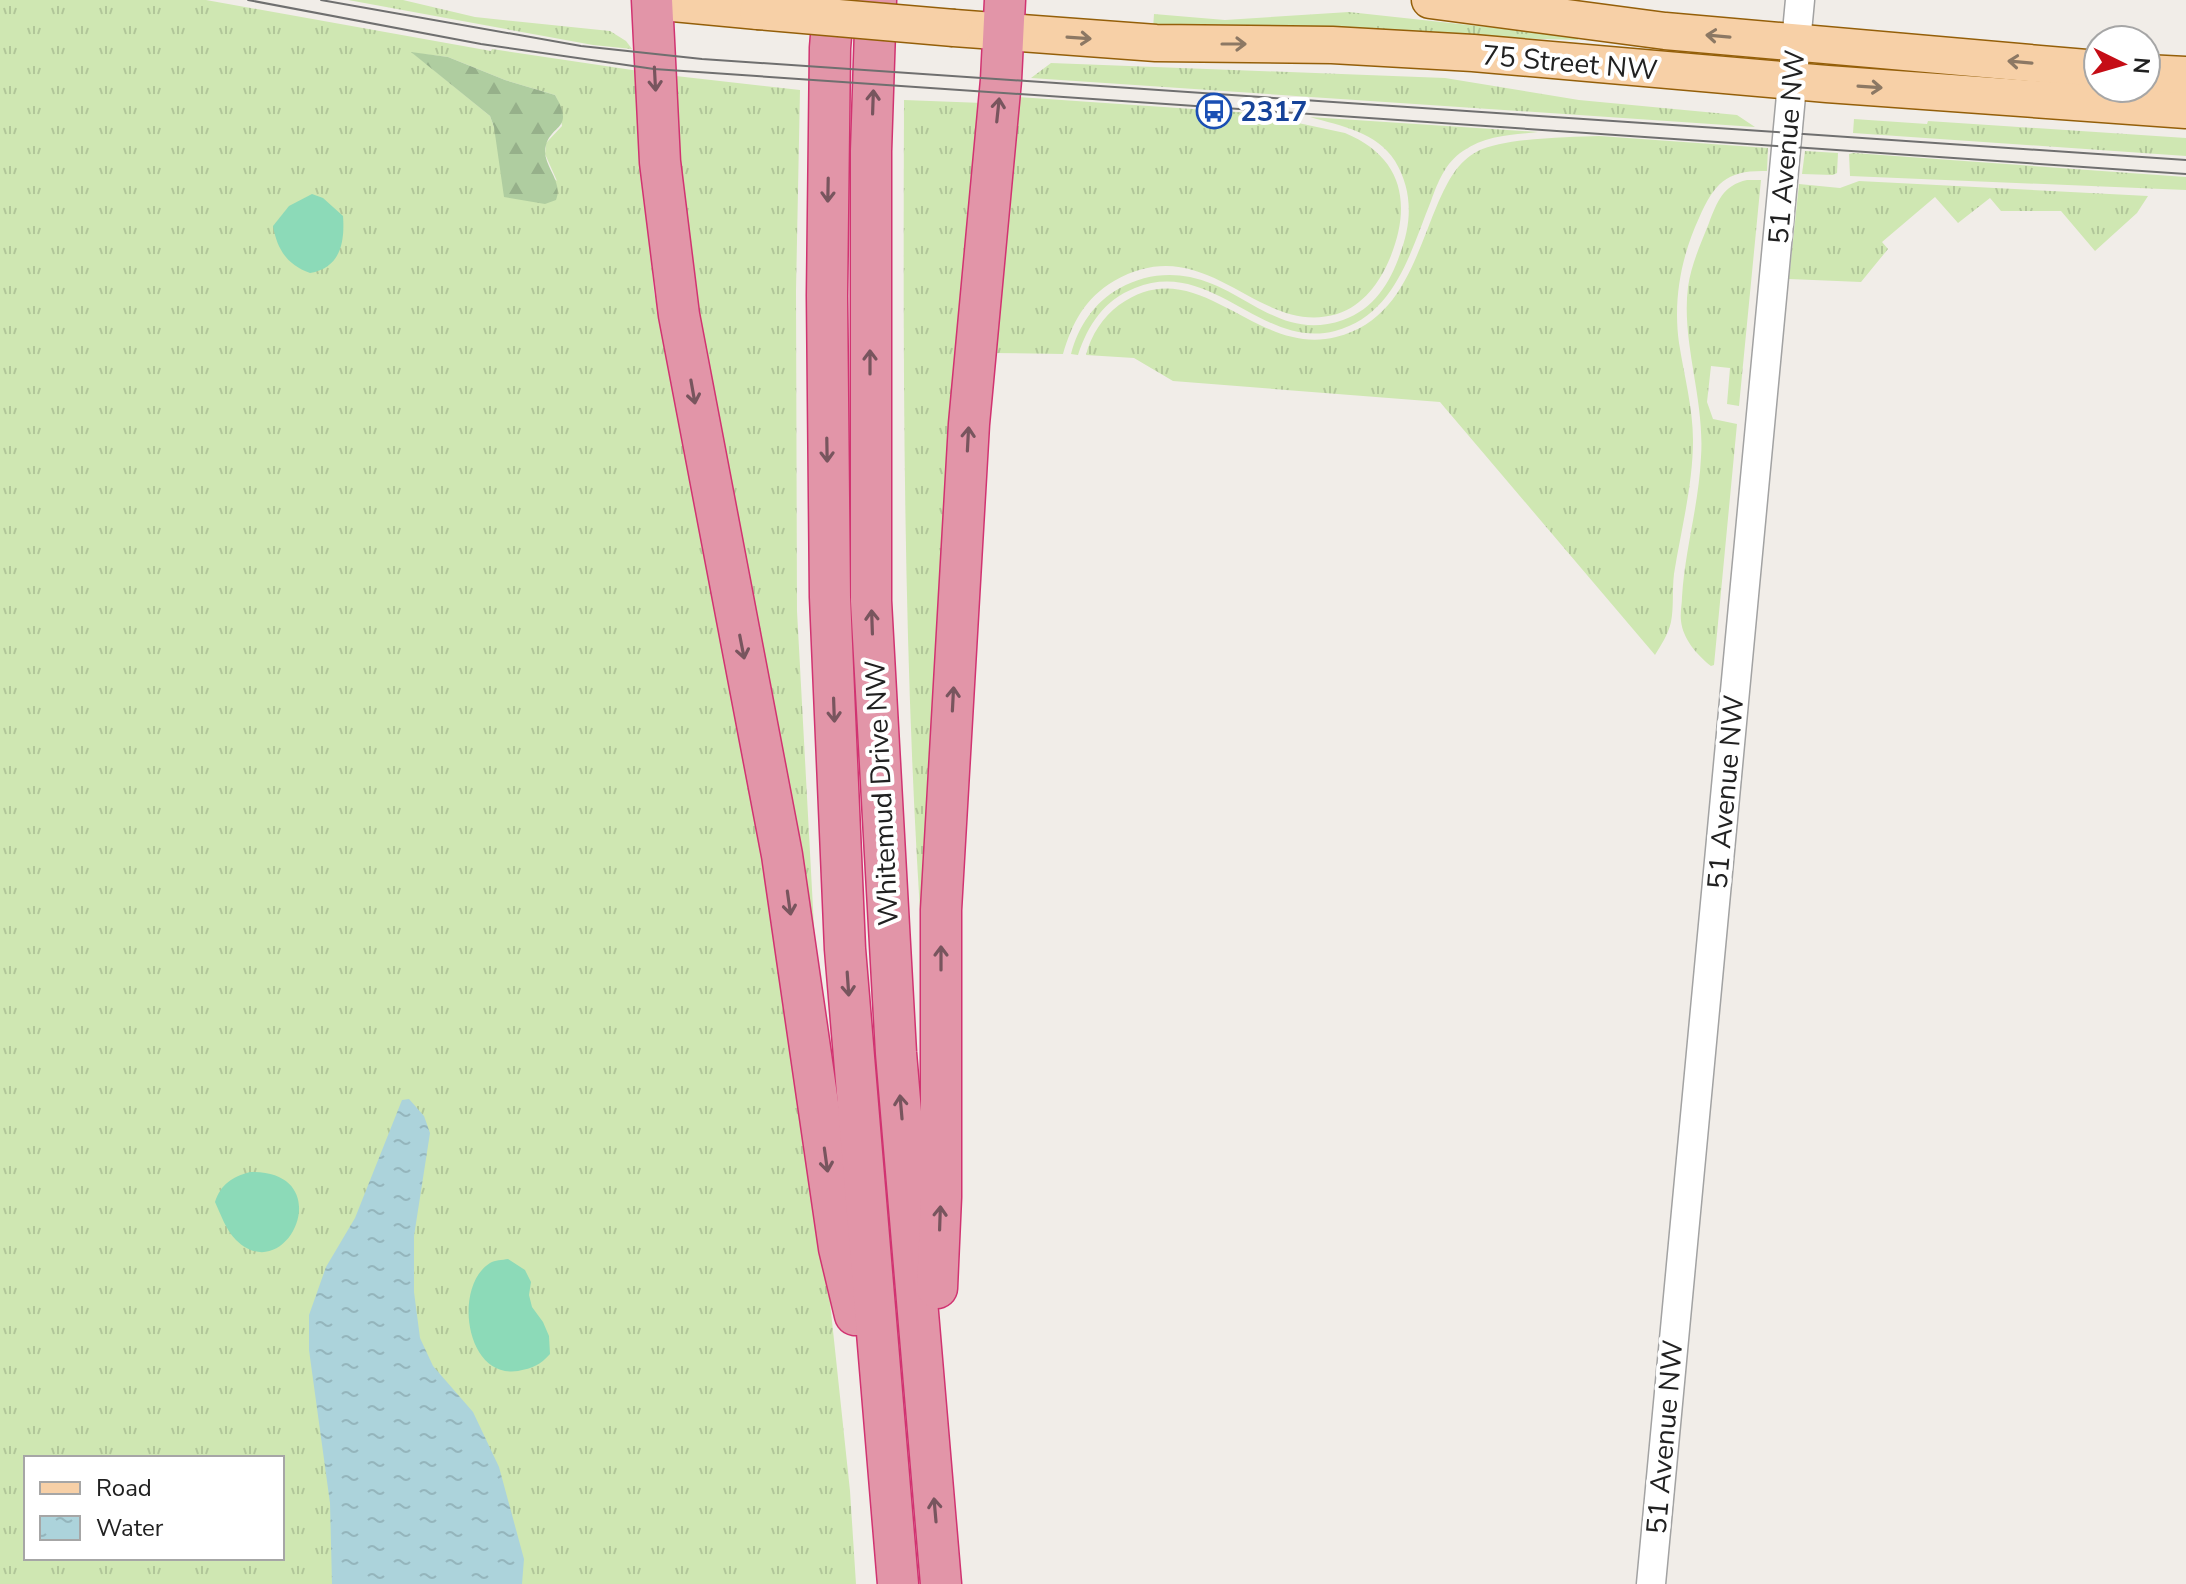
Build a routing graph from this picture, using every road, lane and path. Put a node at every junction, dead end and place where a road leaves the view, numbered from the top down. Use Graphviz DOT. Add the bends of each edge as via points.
graph roads {
  1 [pos="834,0"];
  2 [pos="876,0"];
  3 [pos="1430,0"];
  4 [pos="1800,0"];
  5 [pos="652,1"];
  6 [pos="1004,16"];
  7 [pos="1796,43"];
  8 [pos="2082,68"];
  9 [pos="2162,74"];
  10 [pos="2186,75"];
  11 [pos="1792,81"];
  12 [pos="2186,110"];
  13 [pos="929,1436"];
  14 [pos="886,1439"];
  15 [pos="898,1584"];
  16 [pos="941,1584"];
  17 [pos="1651,1584"];
  1 -- 14 [label="highway, Whitemud Drive NW, one-way" via="827,296 830,597 845,949"];
  13 -- 2 [label="highway, Whitemud Drive NW, one-way" via="894,1024 871,601"];
  7 -- 3 [label="main road, 75 Street NW, one-way"];
  4 -- 7 [label="street, 51 Avenue NW"];
  5 -- 6 [label="main road, 75 Street NW, bridge" via="954,28"];
  5 -- 14 [label="highway, one-way" via="660,162 679,315 782,855 839,1248"];
  6 -- 11 [label="main road, 75 Street NW, one-way" via="1156,43 1442,51"];
  13 -- 6 [label="highway, one-way" via="941,1197 943,880 969,424"];
  8 -- 7 [label="main road, 75 Street NW, one-way"];
  7 -- 11 [label="street, 51 Avenue NW"];
  9 -- 10 [label="main road"];
  11 -- 12 [label="main road, 75 Street NW, one-way"];
  11 -- 17 [label="street, 51 Avenue NW"];
  16 -- 13 [label="highway, Whitemud Drive NW, one-way"];
  14 -- 15 [label="highway, Whitemud Drive NW"];
}
